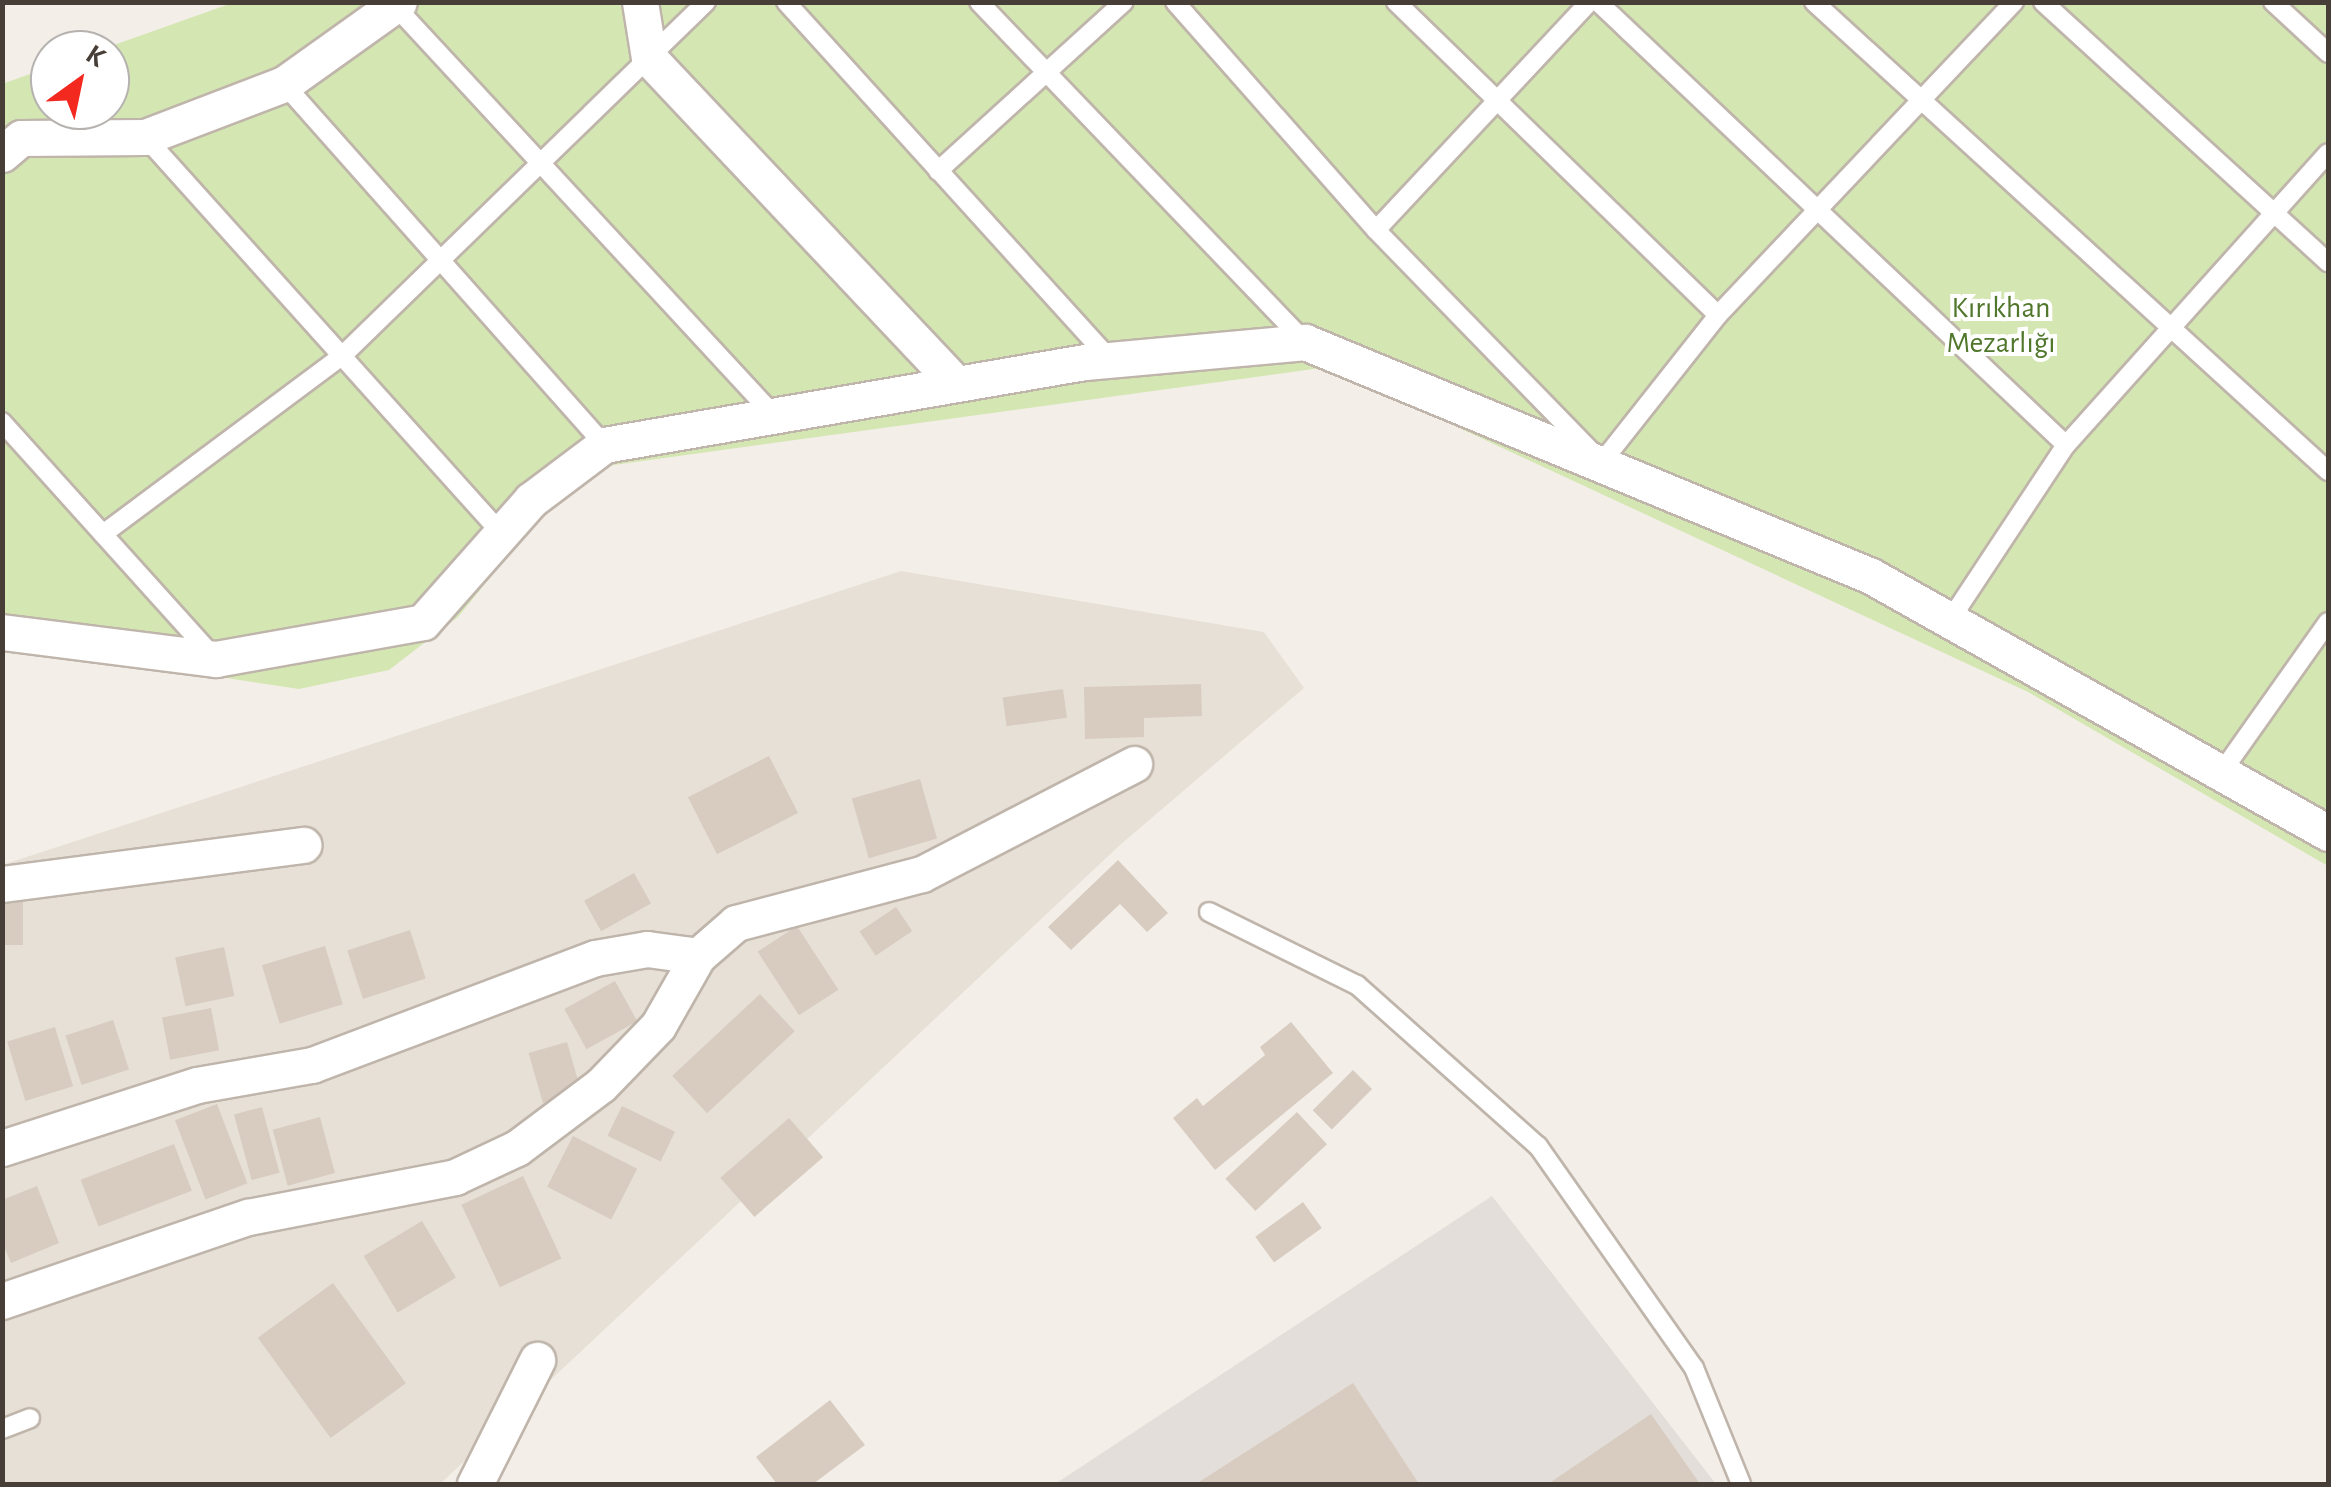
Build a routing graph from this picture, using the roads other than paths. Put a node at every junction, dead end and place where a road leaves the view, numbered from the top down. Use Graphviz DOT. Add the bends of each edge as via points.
graph roads {
  1 [pos="640,2"];
  2 [pos="706,2"];
  3 [pos="786,2"];
  4 [pos="979,2"];
  5 [pos="1124,2"];
  6 [pos="1174,2"];
  7 [pos="1396,2"];
  8 [pos="1588,2"];
  9 [pos="1598,2"];
  10 [pos="1814,2"];
  11 [pos="2014,2"];
  12 [pos="2043,2"];
  13 [pos="2272,2"];
  14 [pos="398,5"];
  15 [pos="2328,53"];
  16 [pos="649,58"];
  17 [pos="1046,73"];
  18 [pos="284,84"];
  19 [pos="1921,100"];
  20 [pos="1497,101"];
  21 [pos="145,137"];
  22 [pos="2328,152"];
  23 [pos="2,154"];
  24 [pos="541,163"];
  25 [pos="938,171"];
  26 [pos="1818,210"];
  27 [pos="2273,212"];
  28 [pos="1376,230"];
  29 [pos="441,260"];
  30 [pos="2328,262"];
  31 [pos="1718,315"];
  32 [pos="2168,324"];
  33 [pos="1305,342"];
  34 [pos="342,356"];
  35 [pos="1112,360"];
  36 [pos="954,382"];
  37 [pos="770,411"];
  38 [pos="2,422"];
  39 [pos="604,445"];
  40 [pos="2066,445"];
  41 [pos="1602,462"];
  42 [pos="2328,471"];
  43 [pos="501,533"];
  44 [pos="103,534"];
  45 [pos="1950,620"];
  46 [pos="2328,622"];
  47 [pos="2,632"];
  48 [pos="216,659"];
  49 [pos="1134,764"];
  50 [pos="2221,773"];
  51 [pos="2328,833"];
  52 [pos="303,845"];
  53 [pos="2,884"];
  54 [pos="1209,912"];
  55 [pos="698,956"];
  56 [pos="2,1148"];
  57 [pos="2,1301"];
  58 [pos="536,1360"];
  59 [pos="30,1418"];
  60 [pos="2,1429"];
  61 [pos="476,1484"];
  62 [pos="1741,1484"];
  1 -- 16 [label="street"];
  2 -- 16 [label="lane"];
  3 -- 25 [label="lane"];
  4 -- 17 [label="lane"];
  5 -- 17 [label="lane"];
  6 -- 28 [label="lane"];
  7 -- 20 [label="lane"];
  8 -- 20 [label="lane"];
  9 -- 26 [label="lane"];
  10 -- 19 [label="lane"];
  11 -- 19 [label="lane"];
  12 -- 27 [label="lane"];
  13 -- 15 [label="lane"];
  14 -- 18 [label="street"];
  14 -- 24 [label="lane"];
  16 -- 24 [label="lane"];
  16 -- 36 [label="street"];
  17 -- 25 [label="lane"];
  17 -- 33 [label="lane"];
  18 -- 21 [label="street"];
  18 -- 29 [label="lane"];
  19 -- 26 [label="lane"];
  19 -- 32 [label="lane"];
  20 -- 28 [label="lane"];
  20 -- 31 [label="lane"];
  21 -- 23 [label="street" via="21,138"];
  21 -- 34 [label="lane"];
  22 -- 27 [label="lane"];
  24 -- 29 [label="lane"];
  24 -- 37 [label="lane"];
  25 -- 35 [label="lane"];
  26 -- 31 [label="lane"];
  26 -- 40 [label="lane"];
  27 -- 30 [label="lane"];
  27 -- 32 [label="lane"];
  28 -- 41 [label="lane"];
  29 -- 34 [label="lane"];
  29 -- 39 [label="lane"];
  31 -- 41 [label="lane"];
  32 -- 40 [label="lane"];
  32 -- 42 [label="lane"];
  33 -- 35 [label="street"];
  33 -- 41 [label="street"];
  34 -- 43 [label="lane"];
  34 -- 44 [label="lane"];
  35 -- 36 [label="street"];
  36 -- 37 [label="street"];
  37 -- 39 [label="street"];
  38 -- 44 [label="lane"];
  39 -- 43 [label="street" via="530,500"];
  40 -- 45 [label="lane"];
  41 -- 45 [label="street" via="1871,576"];
  43 -- 48 [label="street" via="423,622"];
  44 -- 48 [label="lane"];
  45 -- 50 [label="street"];
  46 -- 50 [label="lane"];
  47 -- 48 [label="street"];
  49 -- 55 [label="street" via="922,874 736,922"];
  50 -- 51 [label="street"];
  52 -- 53 [label="street"];
  54 -- 62 [label="lane" via="1357,985 1538,1146 1694,1368"];
  55 -- 56 [label="street" via="648,949 595,958 312,1065 197,1084"];
  55 -- 57 [label="street" via="658,1026 600,1085 517,1148 455,1178 248,1217"];
  58 -- 61 [label="street"];
  59 -- 60 [label="lane"];
}
